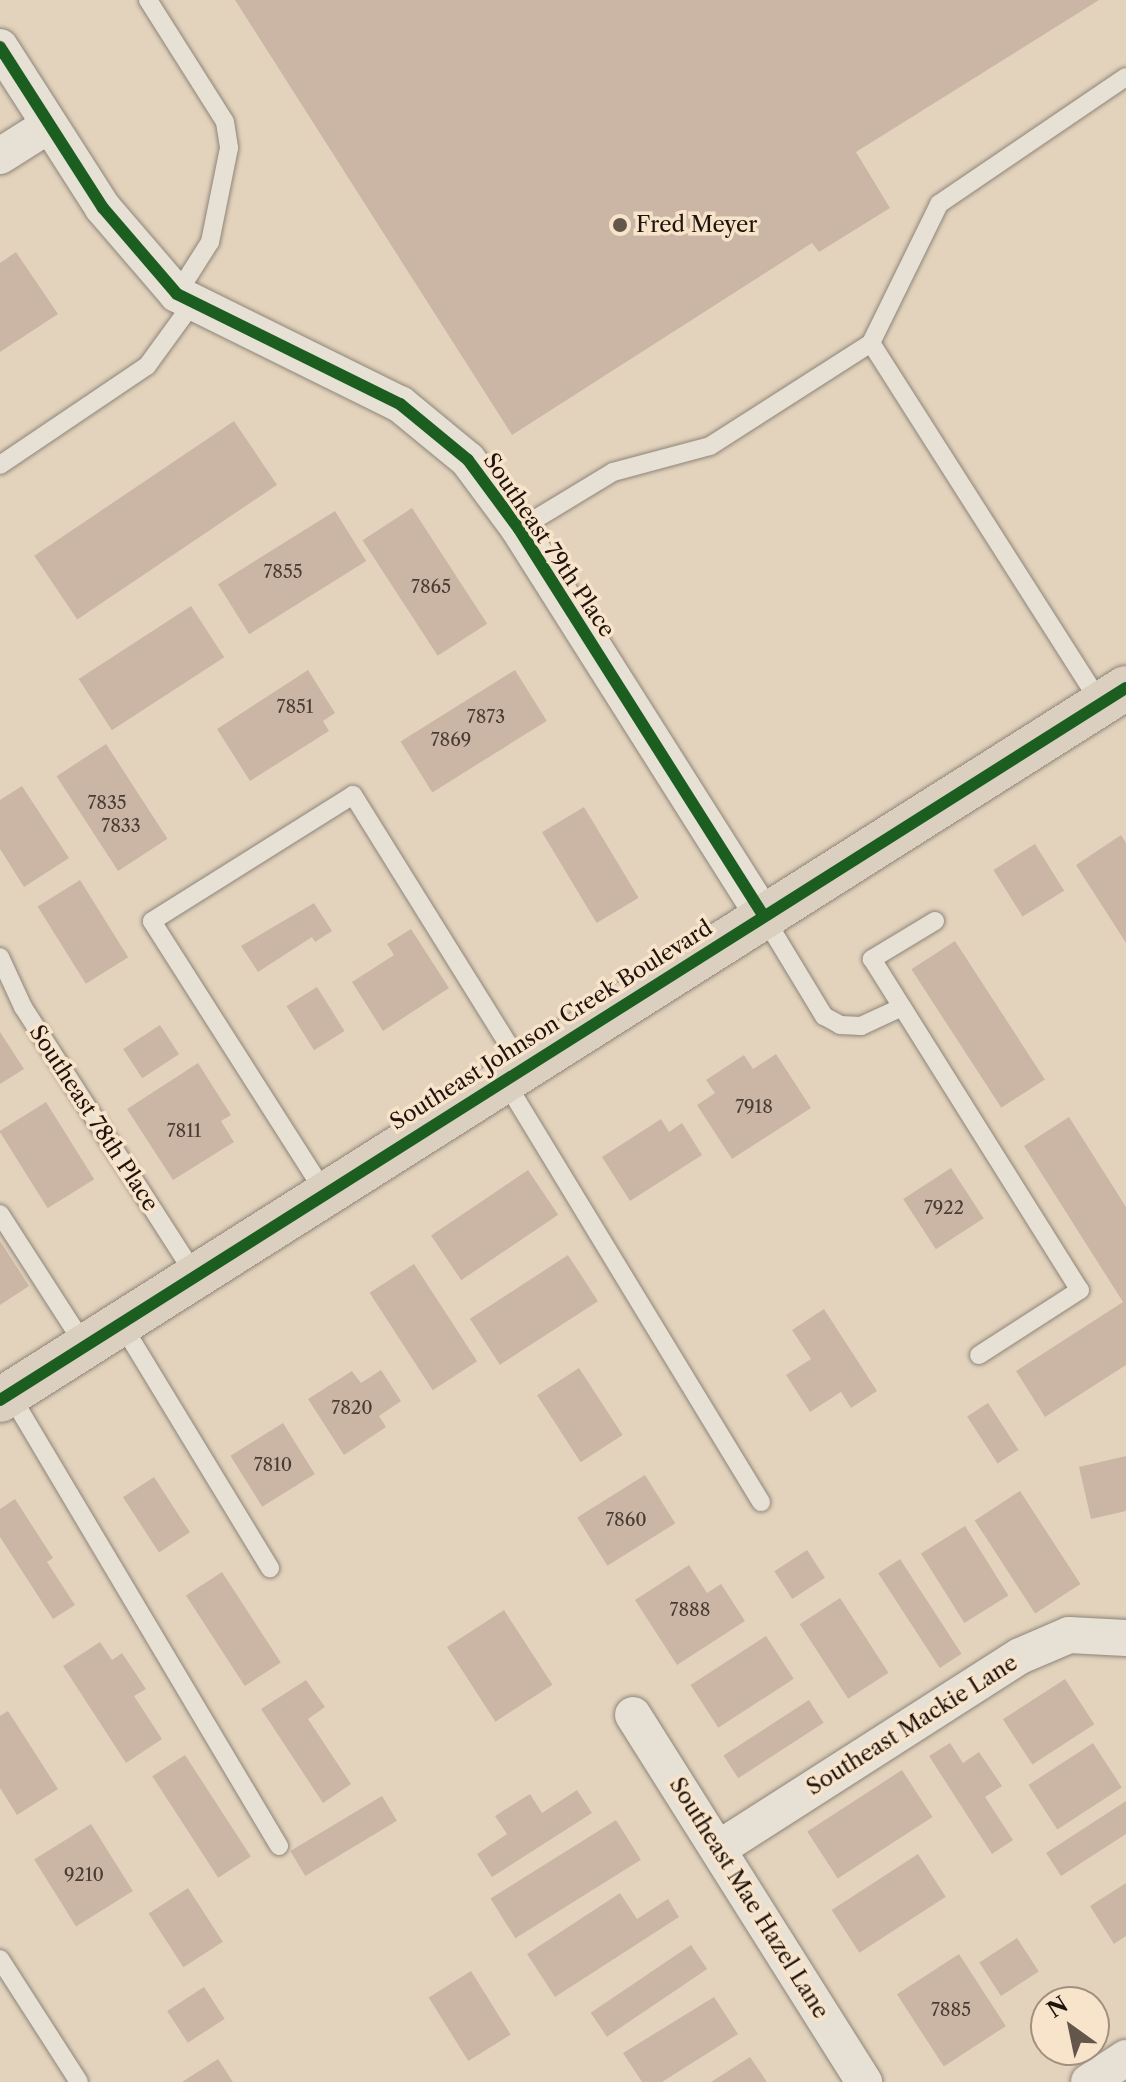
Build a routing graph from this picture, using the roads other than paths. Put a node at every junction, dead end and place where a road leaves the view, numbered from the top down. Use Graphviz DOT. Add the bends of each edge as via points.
graph roads {
  1 [pos="148,0"];
  2 [pos="0,47"];
  3 [pos="1126,77"];
  4 [pos="49,125"];
  5 [pos="0,156"];
  6 [pos="184,299"];
  7 [pos="871,343"];
  8 [pos="0,465"];
  9 [pos="519,529"];
  10 [pos="1113,696"];
  11 [pos="762,914"];
  12 [pos="935,921"];
  13 [pos="0,957"];
  14 [pos="902,1007"];
  15 [pos="513,1073"];
  16 [pos="325,1193"];
  17 [pos="0,1214"];
  18 [pos="195,1275"];
  19 [pos="103,1335"];
  20 [pos="979,1355"];
  21 [pos="5,1397"];
  22 [pos="761,1502"];
  23 [pos="270,1568"];
  24 [pos="1122,1636"];
  25 [pos="633,1715"];
  26 [pos="279,1846"];
  27 [pos="718,1849"];
  28 [pos="0,1959"];
  29 [pos="1126,2058"];
  30 [pos="79,2082"];
  31 [pos="864,2082"];
  32 [pos="1089,2082"];
  1 -- 6 [label="lane" via="225,122 229,148 210,242"];
  2 -- 4 [label="street, Southeast 79th Place"];
  3 -- 7 [label="lane" via="939,204"];
  4 -- 5 [label="street"];
  4 -- 6 [label="street, Southeast 79th Place" via="103,208"];
  6 -- 8 [label="lane" via="147,366"];
  6 -- 9 [label="street, Southeast 79th Place" via="400,404 468,460"];
  7 -- 9 [label="lane" via="710,446 613,472"];
  7 -- 10 [label="lane"];
  9 -- 11 [label="street, Southeast 79th Place"];
  10 -- 11 [label="main road, Southeast Johnson Creek Boulevard"];
  11 -- 14 [label="lane" via="824,1016 840,1025 861,1026"];
  11 -- 15 [label="main road, Southeast Johnson Creek Boulevard"];
  12 -- 14 [label="lane" via="872,959"];
  13 -- 18 [label="lane, Southeast 78th Place" via="23,1007"];
  14 -- 20 [label="lane" via="1080,1290"];
  15 -- 16 [label="main road, Southeast Johnson Creek Boulevard"];
  15 -- 16 [label="lane" via="353,795 152,921"];
  15 -- 22 [label="lane"];
  16 -- 18 [label="main road, Southeast Johnson Creek Boulevard"];
  17 -- 19 [label="lane"];
  18 -- 19 [label="main road, Southeast Johnson Creek Boulevard"];
  19 -- 21 [label="main road, Southeast Johnson Creek Boulevard"];
  19 -- 23 [label="lane"];
  21 -- 26 [label="lane"];
  24 -- 27 [label="street, Southeast Mackie Lane" via="1069,1635 1020,1656"];
  25 -- 27 [label="street, Southeast Mae Hazel Lane"];
  27 -- 31 [label="street, Southeast Mae Hazel Lane"];
  28 -- 30 [label="lane"];
  29 -- 32 [label="street"];
}
